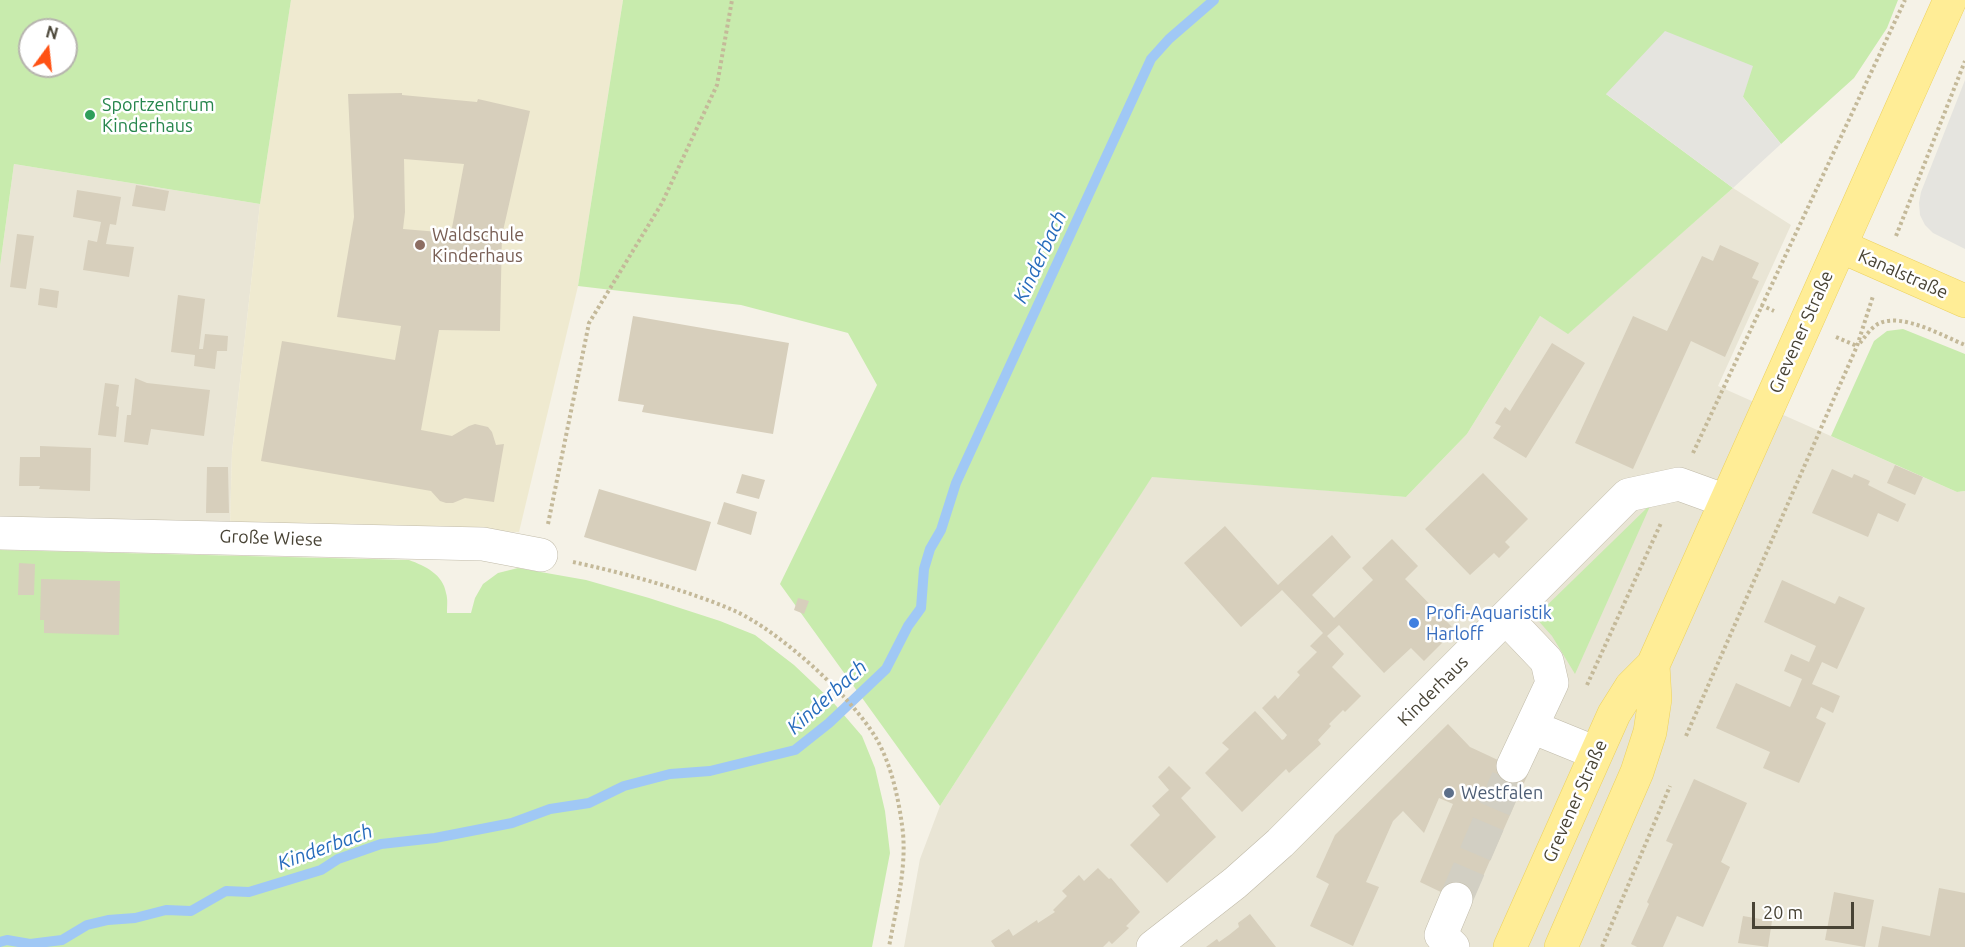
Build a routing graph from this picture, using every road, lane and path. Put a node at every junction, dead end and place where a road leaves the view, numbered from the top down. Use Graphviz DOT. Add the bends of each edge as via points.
graph roads {
  1 [pos="732,0"];
  2 [pos="1905,0"];
  3 [pos="1950,0"];
  4 [pos="1965,62"];
  5 [pos="1840,246"];
  6 [pos="1883,265"];
  7 [pos="1965,301"];
  8 [pos="1965,345"];
  9 [pos="1857,346"];
  10 [pos="1679,483"];
  11 [pos="1726,501"];
  12 [pos="0,532"];
  13 [pos="541,555"];
  14 [pos="1506,618"];
  15 [pos="1653,665"];
  16 [pos="1532,727"];
  17 [pos="1686,737"];
  18 [pos="1596,753"];
  19 [pos="1513,766"];
  20 [pos="1673,776"];
  21 [pos="1456,899"];
  22 [pos="889,947"];
  23 [pos="1153,947"];
  24 [pos="1452,947"];
  25 [pos="1510,947"];
  26 [pos="1561,947"];
  27 [pos="1602,947"];
  1 -- 13 [label="path" via="717,85 662,203 589,323"];
  2 -- 10 [label="path"];
  3 -- 5 [label="main road, Grevener Straße"];
  4 -- 6 [label="path"];
  5 -- 6 [label="main road, Kanalstraße"];
  5 -- 11 [label="main road, Grevener Straße"];
  6 -- 7 [label="main road, Kanalstraße"];
  6 -- 9 [label="path"];
  8 -- 9 [label="path" via="1907,321 1890,320 1878,323"];
  9 -- 17 [label="path"];
  10 -- 11 [label="street"];
  10 -- 14 [label="street, Kinderhaus" via="1628,495"];
  11 -- 15 [label="main road, Grevener Straße"];
  12 -- 13 [label="street, Große Wiese" via="483,544"];
  13 -- 22 [label="path" via="677,590 736,612 807,661 861,717 893,777 903,827 902,880"];
  14 -- 16 [label="street" via="1547,661 1550,672 1552,683"];
  14 -- 23 [label="street, Kinderhaus" via="1280,843 1235,884"];
  15 -- 18 [label="main road, Grevener Straße" via="1631,687"];
  15 -- 26 [label="main road, Grevener Straße" via="1655,699 1650,732 1637,772"];
  16 -- 18 [label="street"];
  16 -- 19 [label="street"];
  18 -- 25 [label="main road, Grevener Straße"];
  20 -- 27 [label="path" via="1668,796"];
  21 -- 24 [label="street" via="1442,935"];
}
